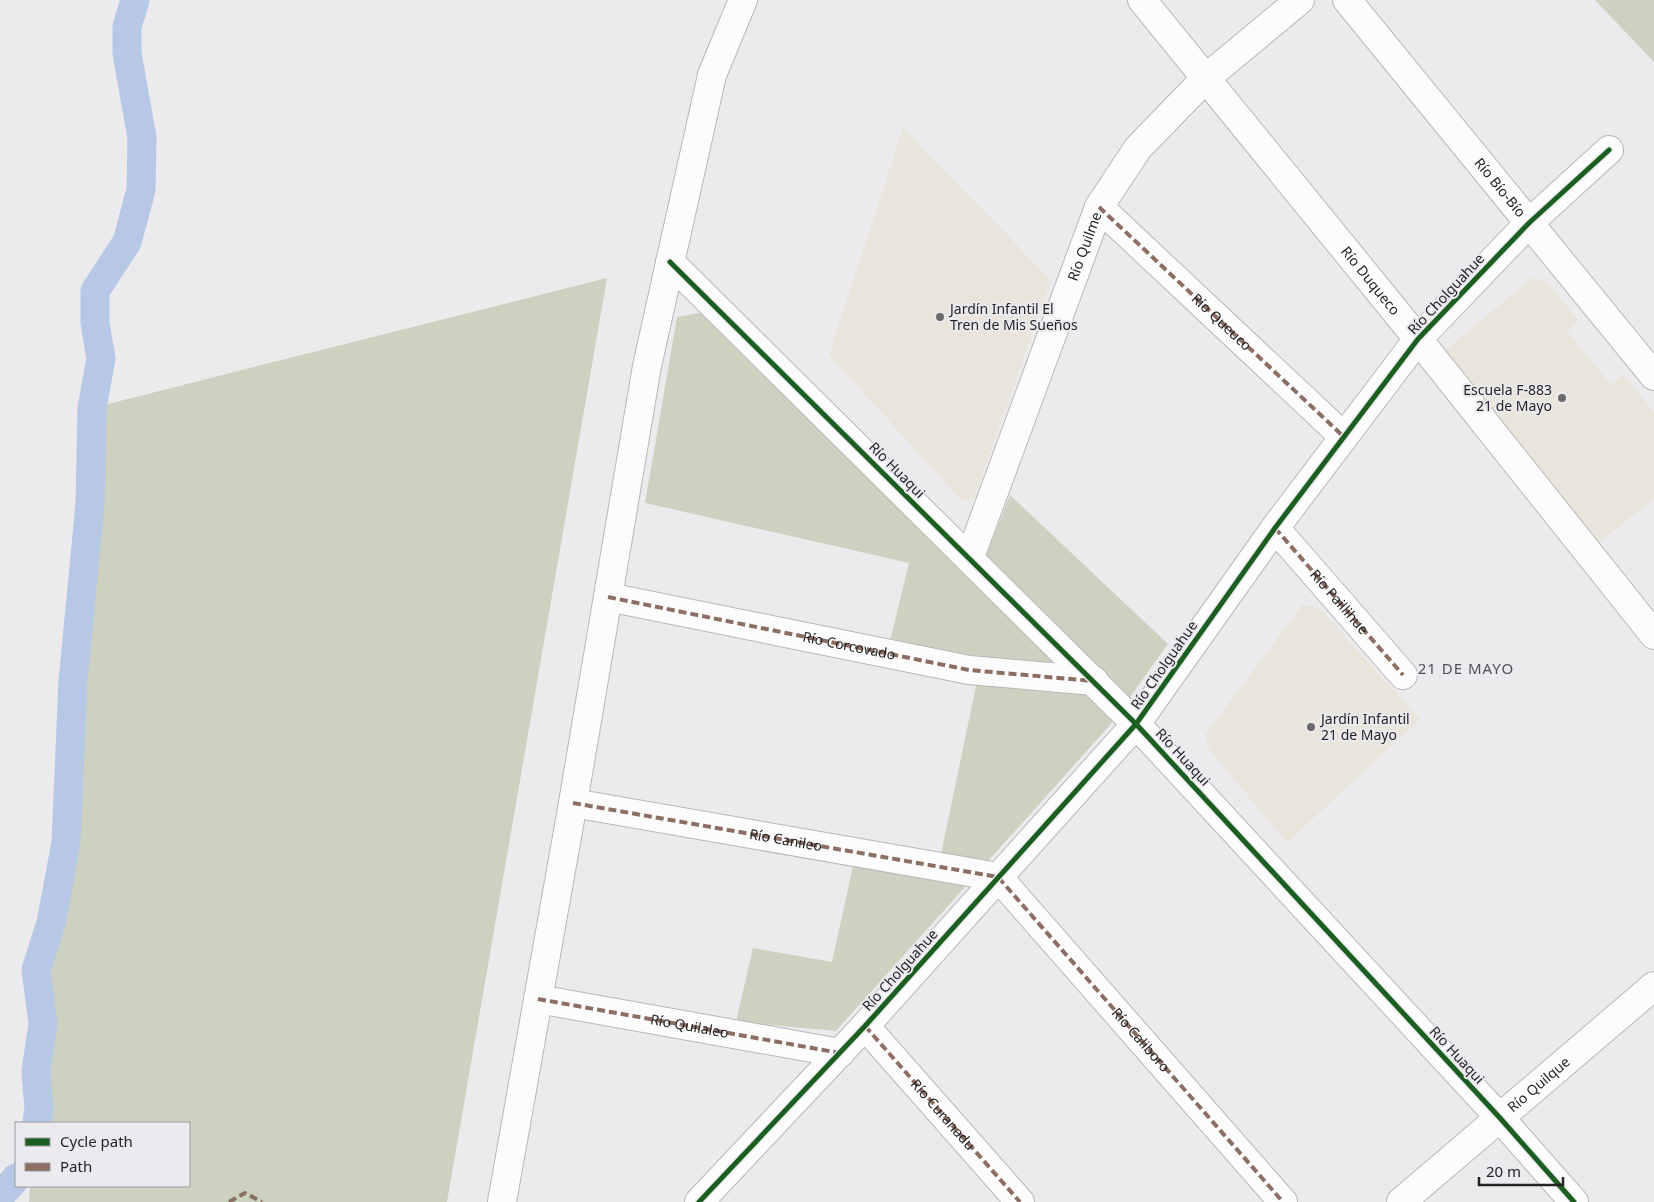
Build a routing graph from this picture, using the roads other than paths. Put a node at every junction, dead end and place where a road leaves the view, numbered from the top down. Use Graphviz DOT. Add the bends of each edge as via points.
graph roads {
  1 [pos="743,0"];
  2 [pos="1142,0"];
  3 [pos="1300,0"];
  4 [pos="1347,0"];
  5 [pos="1206,78"];
  6 [pos="1609,150"];
  7 [pos="1099,207"];
  8 [pos="1529,223"];
  9 [pos="670,262"];
  10 [pos="1418,339"];
  11 [pos="1654,376"];
  12 [pos="1343,436"];
  13 [pos="1275,528"];
  14 [pos="970,557"];
  15 [pos="608,597"];
  16 [pos="1654,635"];
  17 [pos="1403,675"];
  18 [pos="1094,681"];
  19 [pos="1136,724"];
  20 [pos="574,803"];
  21 [pos="998,877"];
  22 [pos="1654,986"];
  23 [pos="538,999"];
  24 [pos="865,1026"];
  25 [pos="840,1053"];
  26 [pos="1500,1118"];
  27 [pos="502,1202"];
  28 [pos="699,1202"];
  29 [pos="1020,1202"];
  30 [pos="1283,1202"];
  31 [pos="1401,1202"];
  32 [pos="1574,1202"];
  1 -- 9 [label="street" via="712,75"];
  2 -- 5 [label="street, Río Duqueco"];
  3 -- 5 [label="street, Río Quilme"];
  4 -- 8 [label="street, Río Bío-Bío"];
  5 -- 7 [label="street, Río Quilme" via="1138,148"];
  5 -- 10 [label="street, Río Duqueco"];
  6 -- 8 [label="street, Río Cholguahue"];
  7 -- 12 [label="street, Río Queuco"];
  7 -- 14 [label="street, Río Quilme"];
  8 -- 10 [label="street, Río Cholguahue"];
  8 -- 11 [label="street, Río Bío-Bío"];
  9 -- 14 [label="street, Río Huaqui"];
  9 -- 15 [label="street" via="647,366"];
  10 -- 12 [label="street, Río Cholguahue"];
  10 -- 16 [label="street, Río Duqueco"];
  12 -- 13 [label="street, Río Cholguahue"];
  13 -- 17 [label="street, Río Paillihue"];
  13 -- 19 [label="street, Río Cholguahue"];
  14 -- 18 [label="street, Río Huaqui"];
  15 -- 18 [label="street, Río Corcovado" via="969,670"];
  15 -- 20 [label="street"];
  18 -- 19 [label="street, Río Huaqui"];
  19 -- 21 [label="street, Río Cholguahue"];
  19 -- 26 [label="street, Río Huaqui"];
  20 -- 21 [label="street, Río Canileo"];
  20 -- 23 [label="street"];
  21 -- 24 [label="street, Río Cholguahue"];
  21 -- 30 [label="street, Río Caliboro"];
  22 -- 26 [label="street, Río Quilque"];
  23 -- 25 [label="street, Río Quilaleo"];
  23 -- 27 [label="street"];
  24 -- 25 [label="street, Río Cholguahue"];
  24 -- 29 [label="street, Río Curanadu"];
  25 -- 28 [label="street, Río Cholguahue"];
  26 -- 31 [label="street, Río Quilque"];
  26 -- 32 [label="street, Río Huaqui"];
}
